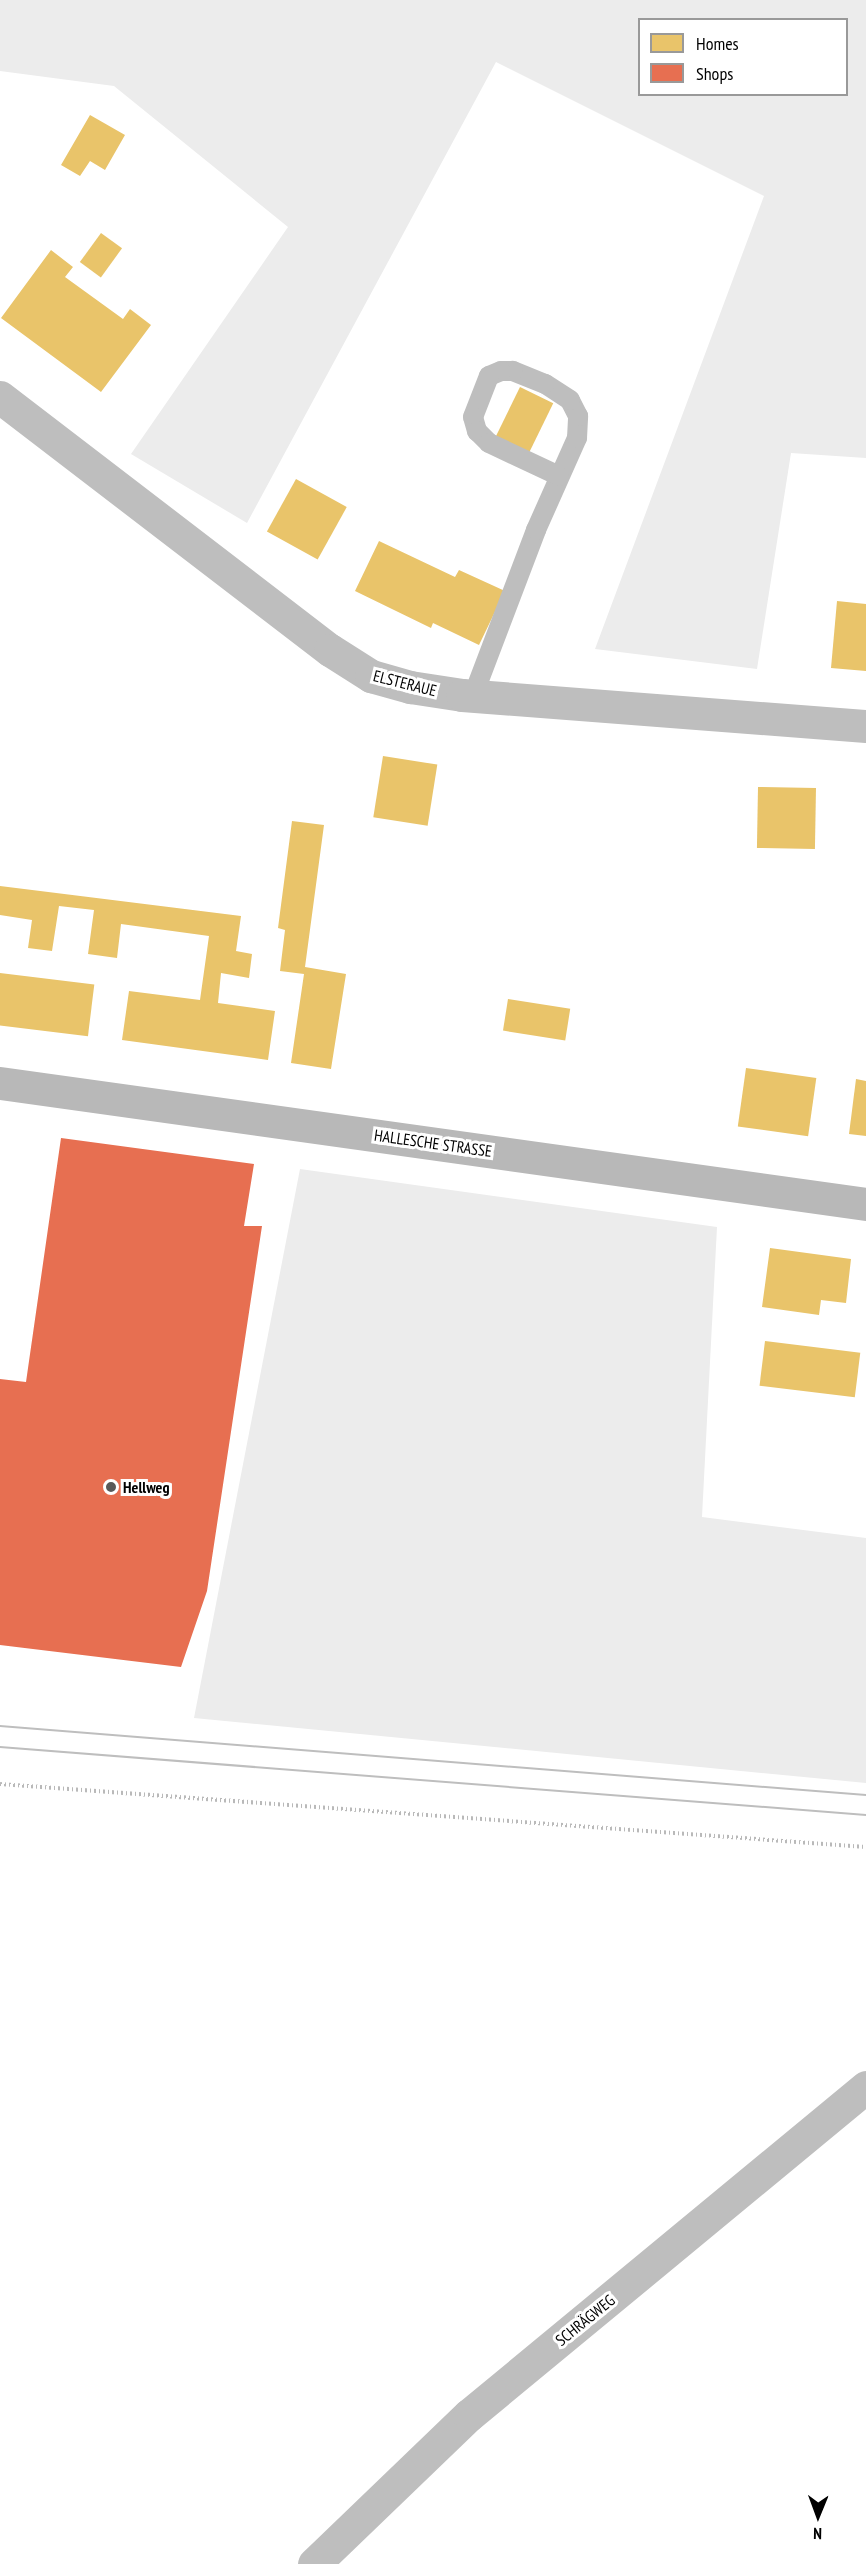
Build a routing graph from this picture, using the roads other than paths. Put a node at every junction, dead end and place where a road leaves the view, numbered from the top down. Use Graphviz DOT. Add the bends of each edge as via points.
graph roads {
  1 [pos="0,397"];
  2 [pos="559,476"];
  3 [pos="473,696"];
  4 [pos="866,726"];
  5 [pos="0,1083"];
  6 [pos="866,1204"];
  7 [pos="866,2087"];
  8 [pos="314,2564"];
  1 -- 3 [label="street, ELSTERAUE" via="330,650 371,676 410,687"];
  2 -- 2 [label="lane" via="577,438 578,416 570,400 513,371 501,370 489,376 473,417 477,431 489,443"];
  2 -- 3 [label="lane"];
  3 -- 4 [label="street, ELSTERAUE"];
  5 -- 6 [label="street, HALLESCHE STRASSE"];
  7 -- 8 [label="street, SCHRÄGWEG" via="469,2415"];
}
